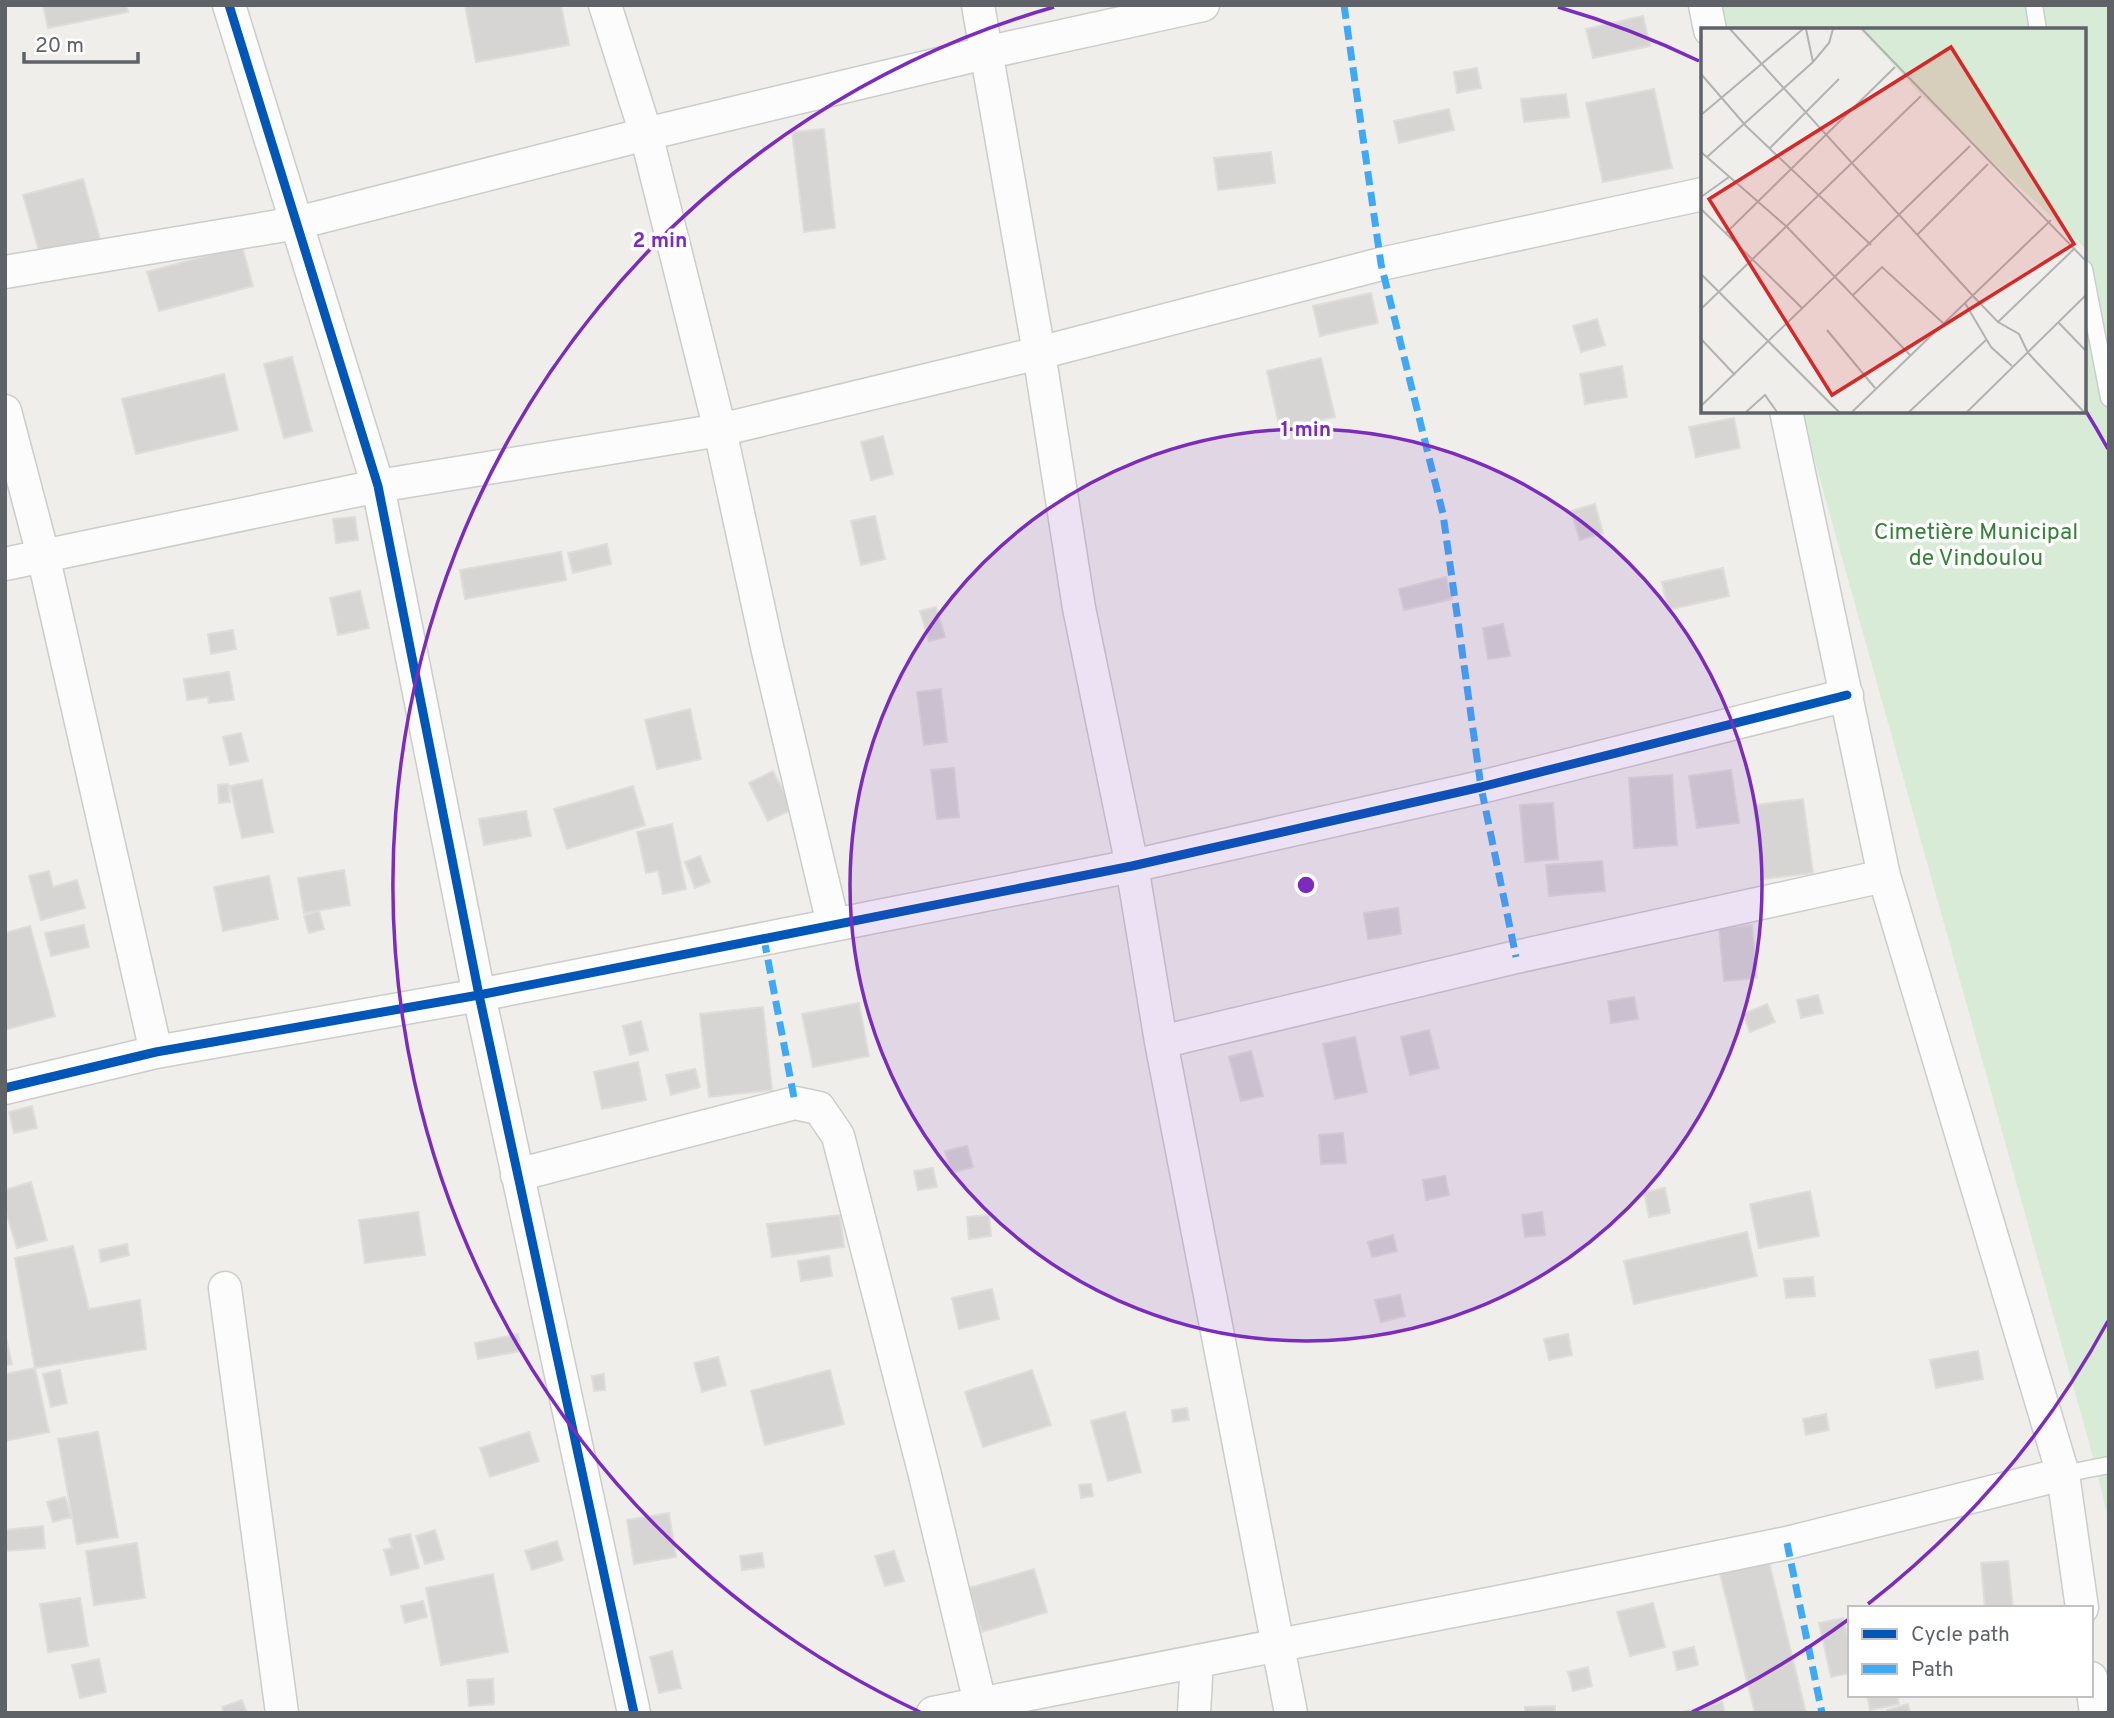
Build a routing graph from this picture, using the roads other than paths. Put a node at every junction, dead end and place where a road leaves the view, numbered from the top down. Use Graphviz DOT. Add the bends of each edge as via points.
graph roads {
  1 [pos="229,5"];
  2 [pos="606,5"];
  3 [pos="978,5"];
  4 [pos="1203,5"];
  5 [pos="1705,5"];
  6 [pos="2034,5"];
  7 [pos="1710,28"];
  8 [pos="2038,28"];
  9 [pos="985,53"];
  10 [pos="646,135"];
  11 [pos="1701,194"];
  12 [pos="297,223"];
  13 [pos="5,272"];
  14 [pos="2086,279"];
  15 [pos="1039,353"];
  16 [pos="2109,398"];
  17 [pos="5,411"];
  18 [pos="1786,413"];
  19 [pos="720,430"];
  20 [pos="378,486"];
  21 [pos="43,555"];
  22 [pos="5,564"];
  23 [pos="1847,695"];
  24 [pos="1132,866"];
  25 [pos="1884,876"];
  26 [pos="833,924"];
  27 [pos="479,995"];
  28 [pos="1161,1042"];
  29 [pos="156,1052"];
  30 [pos="5,1088"];
  31 [pos="517,1175"];
  32 [pos="225,1288"];
  33 [pos="2109,1465"];
  34 [pos="2063,1474"];
  35 [pos="2082,1606"];
  36 [pos="1277,1646"];
  37 [pos="1197,1661"];
  38 [pos="2093,1692"];
  39 [pos="980,1703"];
  40 [pos="282,1713"];
  41 [pos="634,1713"];
  42 [pos="933,1713"];
  43 [pos="1194,1713"];
  44 [pos="1291,1713"];
  45 [pos="2096,1713"];
  1 -- 12 [label="street"];
  2 -- 10 [label="street"];
  3 -- 9 [label="street"];
  4 -- 9 [label="street"];
  5 -- 7 [label="street"];
  6 -- 8 [label="lane"];
  9 -- 10 [label="street"];
  9 -- 15 [label="street"];
  10 -- 12 [label="street"];
  10 -- 19 [label="street"];
  11 -- 15 [label="street" via="1381,264"];
  12 -- 13 [label="street"];
  12 -- 20 [label="street"];
  14 -- 16 [label="lane"];
  15 -- 19 [label="street"];
  15 -- 24 [label="street" via="1079,608"];
  17 -- 21 [label="street"];
  18 -- 23 [label="street"];
  19 -- 20 [label="street"];
  19 -- 26 [label="street"];
  20 -- 21 [label="street"];
  20 -- 27 [label="street"];
  21 -- 22 [label="street"];
  21 -- 29 [label="street"];
  23 -- 24 [label="street" via="1481,787"];
  23 -- 25 [label="street"];
  24 -- 26 [label="street"];
  24 -- 28 [label="street"];
  25 -- 28 [label="street"];
  25 -- 34 [label="street"];
  26 -- 27 [label="street"];
  27 -- 29 [label="street"];
  27 -- 31 [label="street"];
  28 -- 36 [label="street"];
  29 -- 30 [label="street"];
  31 -- 39 [label="street" via="795,1104 819,1108 838,1136"];
  31 -- 41 [label="street"];
  32 -- 40 [label="street"];
  33 -- 34 [label="lane"];
  34 -- 35 [label="street"];
  34 -- 36 [label="street" via="1787,1543"];
  36 -- 37 [label="street"];
  36 -- 44 [label="street"];
  37 -- 39 [label="street"];
  37 -- 43 [label="street"];
  38 -- 45 [label="street"];
  39 -- 42 [label="street"];
}
